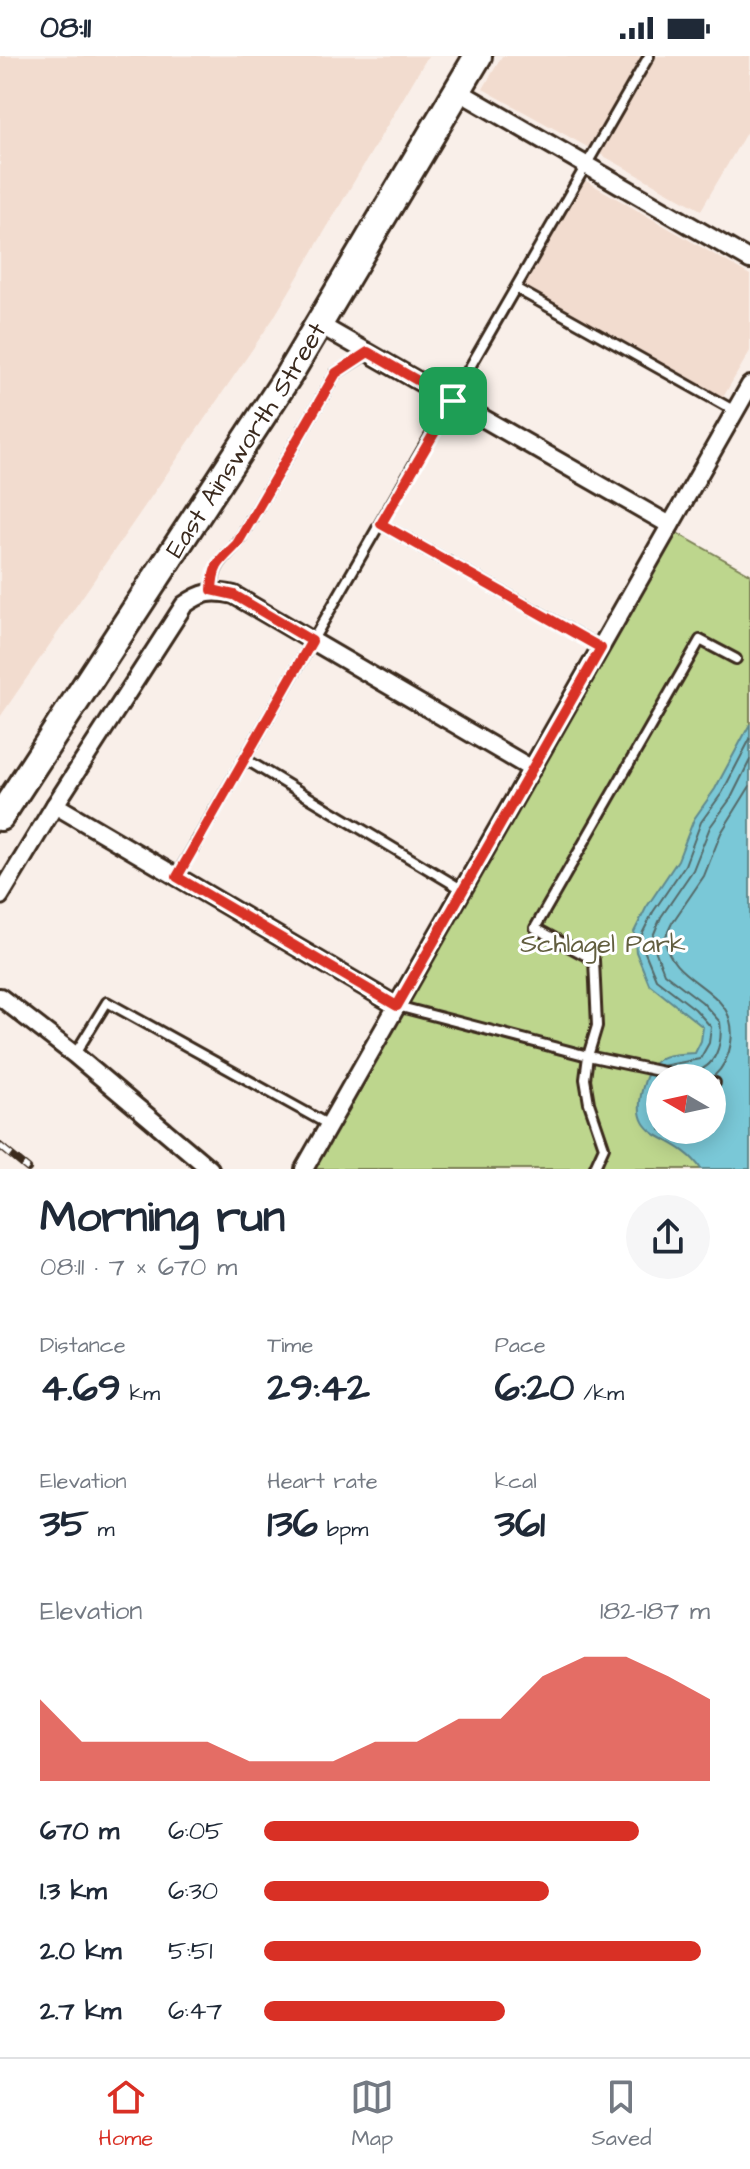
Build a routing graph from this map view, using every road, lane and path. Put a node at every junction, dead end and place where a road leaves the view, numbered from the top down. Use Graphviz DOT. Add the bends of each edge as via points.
graph roads {
  1 [pos="478,56"];
  2 [pos="649,56"];
  3 [pos="458,91"];
  4 [pos="588,166"];
  5 [pos="750,260"];
  6 [pos="517,289"];
  7 [pos="320,325"];
  8 [pos="368,352"];
  9 [pos="750,385"];
  10 [pos="453,401"];
  11 [pos="735,411"];
  12 [pos="381,524"];
  13 [pos="670,525"];
  14 [pos="212,590"];
  15 [pos="312,641"];
  16 [pos="601,648"];
  17 [pos="736,659"];
  18 [pos="245,759"];
  19 [pos="532,769"];
  20 [pos="55,805"];
  21 [pos="0,817"];
  22 [pos="177,877"];
  23 [pos="463,890"];
  24 [pos="0,896"];
  25 [pos="0,997"];
  26 [pos="397,1006"];
  27 [pos="75,1055"];
  28 [pos="588,1056"];
  29 [pos="646,1068"];
  30 [pos="329,1126"];
  31 [pos="210,1169"];
  32 [pos="304,1169"];
  33 [pos="594,1169"];
  1 -- 3 [label="main road, East Ainsworth Street"];
  2 -- 4 [label="lane"];
  3 -- 4 [label="street"];
  3 -- 7 [label="main road, East Ainsworth Street"];
  4 -- 5 [label="street"];
  4 -- 6 [label="lane"];
  6 -- 10 [label="lane"];
  6 -- 11 [label="lane"];
  7 -- 8 [label="street"];
  7 -- 21 [label="main road, East Ainsworth Street"];
  8 -- 10 [label="street"];
  8 -- 14 [label="lane" via="336,373 237,544 217,563"];
  9 -- 11 [label="street"];
  10 -- 12 [label="lane"];
  10 -- 13 [label="street"];
  11 -- 13 [label="street"];
  12 -- 15 [label="lane"];
  12 -- 16 [label="lane"];
  13 -- 16 [label="street"];
  14 -- 15 [label="street" via="234,595"];
  14 -- 20 [label="street" via="184,605"];
  15 -- 18 [label="lane"];
  15 -- 19 [label="street"];
  16 -- 19 [label="street"];
  17 -- 28 [label="lane" via="700,640 535,928 594,960 597,1026"];
  18 -- 22 [label="lane"];
  18 -- 23 [label="lane"];
  19 -- 23 [label="street"];
  20 -- 22 [label="street"];
  20 -- 24 [label="street"];
  22 -- 26 [label="street"];
  23 -- 26 [label="street"];
  25 -- 27 [label="street"];
  26 -- 28 [label="lane"];
  26 -- 30 [label="street"];
  27 -- 30 [label="lane" via="107,1002"];
  27 -- 31 [label="street"];
  28 -- 29 [label="lane"];
  28 -- 33 [label="lane" via="589,1103 604,1147"];
  30 -- 32 [label="street"];
}
